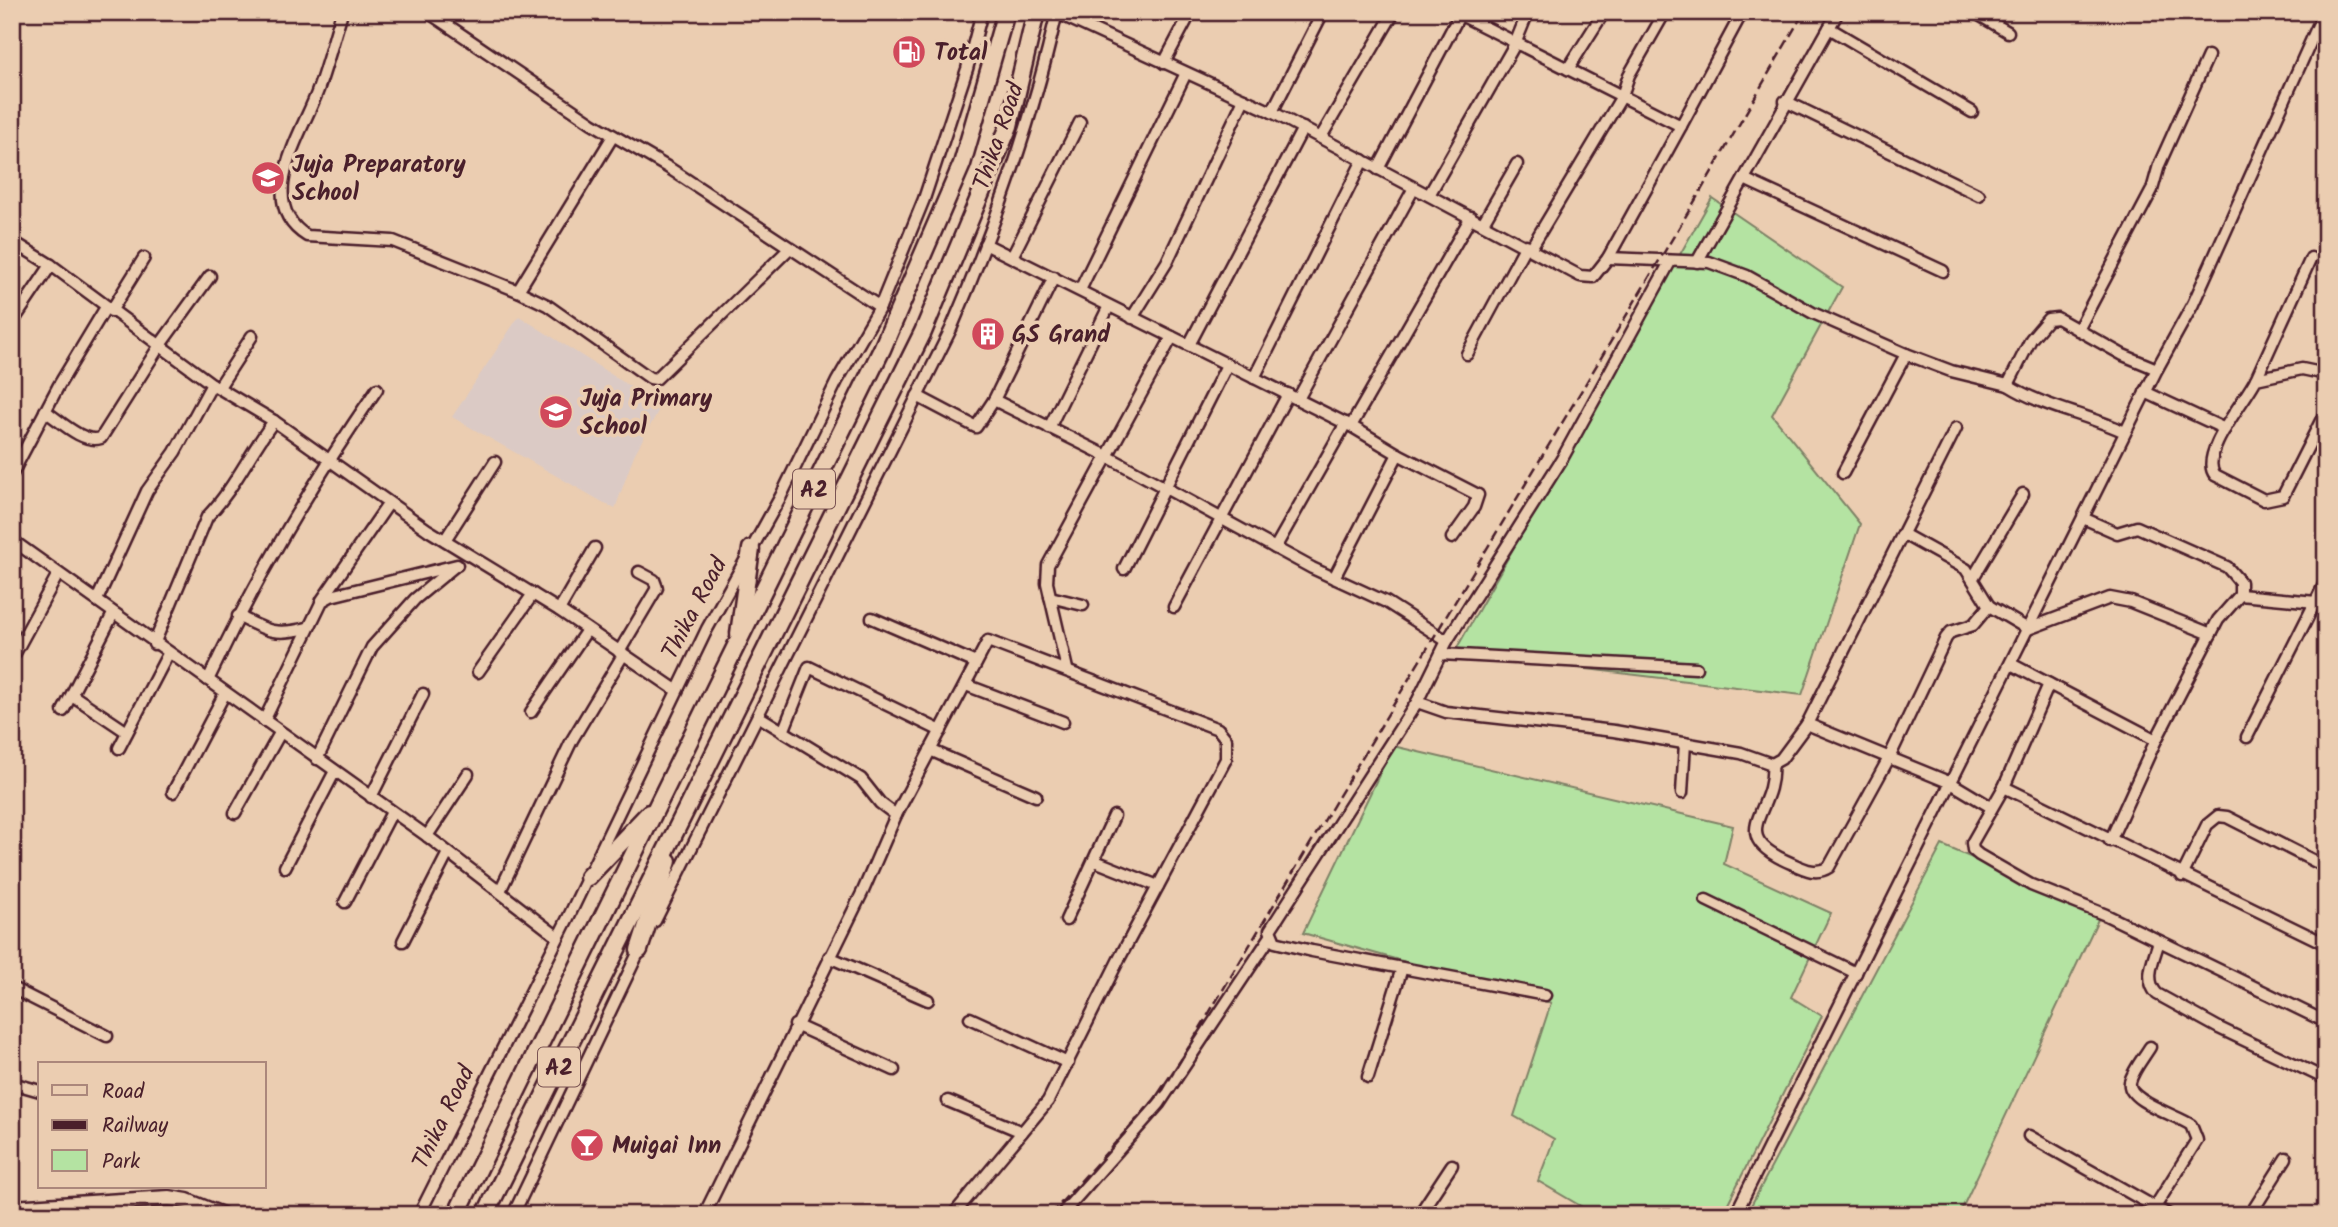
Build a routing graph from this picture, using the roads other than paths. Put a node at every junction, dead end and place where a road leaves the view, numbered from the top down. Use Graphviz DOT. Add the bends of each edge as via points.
graph roads {
  1 [pos="342,12"];
  2 [pos="428,12"];
  3 [pos="982,12"];
  4 [pos="1006,12"];
  5 [pos="1036,12"];
  6 [pos="1191,12"];
  7 [pos="1323,12"];
  8 [pos="1394,12"];
  9 [pos="1528,12"];
  10 [pos="1604,12"];
  11 [pos="1665,12"];
  12 [pos="1838,12"];
  13 [pos="1974,12"];
  14 [pos="2324,12"];
  15 [pos="1057,13"];
  16 [pos="1459,13"];
  17 [pos="1738,20"];
  18 [pos="1829,28"];
  19 [pos="2008,32"];
  20 [pos="1515,44"];
  21 [pos="2208,56"];
  22 [pos="1164,62"];
  23 [pos="1568,69"];
  24 [pos="1186,73"];
  25 [pos="1622,96"];
  26 [pos="1244,99"];
  27 [pos="1785,102"];
  28 [pos="1272,112"];
  29 [pos="1972,112"];
  30 [pos="1080,122"];
  31 [pos="1681,126"];
  32 [pos="1303,128"];
  33 [pos="613,136"];
  34 [pos="1321,137"];
  35 [pos="1363,160"];
  36 [pos="1517,164"];
  37 [pos="1378,169"];
  38 [pos="1744,179"];
  39 [pos="1414,188"];
  40 [pos="1429,195"];
  41 [pos="1979,195"];
  42 [pos="1471,217"];
  43 [pos="1483,223"];
  44 [pos="12,241"];
  45 [pos="985,244"];
  46 [pos="1529,246"];
  47 [pos="789,249"];
  48 [pos="1012,257"];
  49 [pos="144,258"];
  50 [pos="1608,258"];
  51 [pos="2311,258"];
  52 [pos="1670,262"];
  53 [pos="1697,262"];
  54 [pos="51,265"];
  55 [pos="1944,271"];
  56 [pos="210,276"];
  57 [pos="1054,278"];
  58 [pos="518,290"];
  59 [pos="1080,290"];
  60 [pos="1109,306"];
  61 [pos="880,307"];
  62 [pos="108,309"];
  63 [pos="1132,318"];
  64 [pos="12,323"];
  65 [pos="2078,330"];
  66 [pos="252,336"];
  67 [pos="1172,337"];
  68 [pos="160,345"];
  69 [pos="1189,345"];
  70 [pos="1467,354"];
  71 [pos="1906,354"];
  72 [pos="1227,365"];
  73 [pos="2157,369"];
  74 [pos="2326,374"];
  75 [pos="1254,378"];
  76 [pos="2256,379"];
  77 [pos="2008,385"];
  78 [pos="216,386"];
  79 [pos="377,389"];
  80 [pos="2145,392"];
  81 [pos="1288,394"];
  82 [pos="917,396"];
  83 [pos="1298,399"];
  84 [pos="994,400"];
  85 [pos="46,411"];
  86 [pos="2326,411"];
  87 [pos="274,421"];
  88 [pos="1349,425"];
  89 [pos="1049,428"];
  90 [pos="1956,428"];
  91 [pos="2225,429"];
  92 [pos="2126,432"];
  93 [pos="1398,454"];
  94 [pos="1105,456"];
  95 [pos="328,460"];
  96 [pos="495,462"];
  97 [pos="1843,473"];
  98 [pos="12,474"];
  99 [pos="1163,488"];
  100 [pos="2023,494"];
  101 [pos="389,503"];
  102 [pos="2083,518"];
  103 [pos="1222,519"];
  104 [pos="1903,534"];
  105 [pos="1452,538"];
  106 [pos="12,540"];
  107 [pos="445,540"];
  108 [pos="595,548"];
  109 [pos="1275,548"];
  110 [pos="751,549"];
  111 [pos="470,555"];
  112 [pos="457,565"];
  113 [pos="1124,569"];
  114 [pos="639,572"];
  115 [pos="58,574"];
  116 [pos="1334,578"];
  117 [pos="1973,578"];
  118 [pos="2326,581"];
  119 [pos="533,594"];
  120 [pos="2240,595"];
  121 [pos="1050,597"];
  122 [pos="97,600"];
  123 [pos="321,601"];
  124 [pos="2321,604"];
  125 [pos="1083,605"];
  126 [pos="1989,606"];
  127 [pos="1174,607"];
  128 [pos="559,610"];
  129 [pos="113,614"];
  130 [pos="238,616"];
  131 [pos="872,618"];
  132 [pos="307,628"];
  133 [pos="2028,629"];
  134 [pos="587,630"];
  135 [pos="2211,634"];
  136 [pos="1447,642"];
  137 [pos="738,643"];
  138 [pos="154,644"];
  139 [pos="621,653"];
  140 [pos="168,654"];
  141 [pos="1441,654"];
  142 [pos="14,655"];
  143 [pos="976,663"];
  144 [pos="2011,664"];
  145 [pos="1696,668"];
  146 [pos="1067,669"];
  147 [pos="478,672"];
  148 [pos="208,680"];
  149 [pos="2049,684"];
  150 [pos="966,685"];
  151 [pos="676,690"];
  152 [pos="225,693"];
  153 [pos="423,694"];
  154 [pos="72,695"];
  155 [pos="1417,702"];
  156 [pos="63,711"];
  157 [pos="531,712"];
  158 [pos="758,716"];
  159 [pos="264,721"];
  160 [pos="1063,722"];
  161 [pos="1807,724"];
  162 [pos="940,731"];
  163 [pos="127,732"];
  164 [pos="783,732"];
  165 [pos="280,733"];
  166 [pos="2248,737"];
  167 [pos="2156,740"];
  168 [pos="1685,743"];
  169 [pos="119,748"];
  170 [pos="930,750"];
  171 [pos="1889,758"];
  172 [pos="317,759"];
  173 [pos="1772,764"];
  174 [pos="335,771"];
  175 [pos="468,774"];
  176 [pos="1951,783"];
  177 [pos="2004,787"];
  178 [pos="173,792"];
  179 [pos="1682,793"];
  180 [pos="1036,796"];
  181 [pos="371,797"];
  182 [pos="661,801"];
  183 [pos="1991,807"];
  184 [pos="393,812"];
  185 [pos="235,813"];
  186 [pos="896,815"];
  187 [pos="1114,816"];
  188 [pos="680,818"];
  189 [pos="427,836"];
  190 [pos="2110,841"];
  191 [pos="449,853"];
  192 [pos="1095,861"];
  193 [pos="285,867"];
  194 [pos="2326,867"];
  195 [pos="2182,876"];
  196 [pos="588,877"];
  197 [pos="1158,886"];
  198 [pos="500,891"];
  199 [pos="1706,900"];
  200 [pos="345,902"];
  201 [pos="1066,920"];
  202 [pos="1270,936"];
  203 [pos="558,937"];
  204 [pos="403,941"];
  205 [pos="2159,942"];
  206 [pos="2326,944"];
  207 [pos="639,950"];
  208 [pos="829,957"];
  209 [pos="1402,968"];
  210 [pos="1856,974"];
  211 [pos="12,988"];
  212 [pos="1545,995"];
  213 [pos="928,1000"];
  214 [pos="970,1018"];
  215 [pos="2326,1023"];
  216 [pos="795,1025"];
  217 [pos="107,1036"];
  218 [pos="2150,1047"];
  219 [pos="1068,1063"];
  220 [pos="894,1070"];
  221 [pos="1368,1077"];
  222 [pos="2326,1079"];
  223 [pos="12,1083"];
  224 [pos="38,1090"];
  225 [pos="948,1101"];
  226 [pos="1021,1132"];
  227 [pos="2029,1136"];
  228 [pos="2286,1158"];
  229 [pos="1452,1165"];
  230 [pos="2155,1207"];
  231 [pos="12,1208"];
  232 [pos="222,1215"];
  233 [pos="419,1215"];
  234 [pos="456,1215"];
  235 [pos="485,1215"];
  236 [pos="513,1215"];
  237 [pos="704,1215"];
  238 [pos="953,1215"];
  239 [pos="1061,1215"];
  240 [pos="1419,1215"];
  241 [pos="1565,1215"];
  242 [pos="1571,1215"];
  243 [pos="1735,1215"];
  244 [pos="2169,1215"];
  245 [pos="2250,1215"];
  1 -- 58 [label="street" via="318,89 285,169 283,200 292,224 307,236 393,241"];
  2 -- 33 [label="street"];
  3 -- 61 [label="street, Thika Road" via="924,199"];
  4 -- 137 [label="highway, Thika Road / A2" via="961,164 882,349"];
  5 -- 188 [label="highway, Thika Road / A2" via="1009,126 923,332"];
  6 -- 22 [label="street"];
  7 -- 28 [label="street"];
  8 -- 34 [label="street"];
  9 -- 20 [label="street"];
  10 -- 23 [label="street"];
  11 -- 25 [label="street"];
  12 -- 18 [label="street"];
  13 -- 19 [label="street"];
  14 -- 73 [label="street" via="2193,304"];
  15 -- 22 [label="street"];
  15 -- 45 [label="street, Thika Road" via="1043,73"];
  16 -- 20 [label="street"];
  16 -- 37 [label="street"];
  17 -- 31 [label="street"];
  18 -- 27 [label="street"];
  18 -- 29 [label="street"];
  20 -- 23 [label="street"];
  20 -- 40 [label="street"];
  21 -- 65 [label="street" via="2151,190"];
  22 -- 24 [label="street"];
  23 -- 25 [label="street"];
  24 -- 26 [label="street"];
  24 -- 59 [label="street"];
  25 -- 31 [label="street"];
  25 -- 46 [label="street"];
  26 -- 28 [label="street"];
  26 -- 63 [label="street" via="1167,262"];
  27 -- 38 [label="street"];
  27 -- 41 [label="street"];
  28 -- 32 [label="street"];
  30 -- 48 [label="street"];
  31 -- 50 [label="street"];
  32 -- 34 [label="street"];
  32 -- 69 [label="street"];
  33 -- 47 [label="street"];
  33 -- 58 [label="street"];
  34 -- 35 [label="street"];
  35 -- 37 [label="street"];
  35 -- 75 [label="street"];
  36 -- 43 [label="street"];
  37 -- 39 [label="street"];
  38 -- 53 [label="street"];
  38 -- 55 [label="street"];
  39 -- 40 [label="street"];
  39 -- 83 [label="street"];
  40 -- 42 [label="street"];
  42 -- 43 [label="street"];
  42 -- 88 [label="street"];
  43 -- 46 [label="street"];
  44 -- 54 [label="street"];
  45 -- 48 [label="street"];
  45 -- 82 [label="street, Thika Road" via="951,329"];
  46 -- 50 [label="street" via="1589,278 1597,275"];
  46 -- 70 [label="street"];
  47 -- 58 [label="street" via="656,379 548,305"];
  47 -- 61 [label="street"];
  48 -- 57 [label="street"];
  49 -- 62 [label="street"];
  50 -- 52 [label="street"];
  51 -- 76 [label="street"];
  52 -- 53 [label="street"];
  52 -- 136 [label="street" via="1562,459"];
  53 -- 71 [label="street" via="1747,276 1813,313"];
  54 -- 62 [label="street"];
  54 -- 64 [label="street"];
  56 -- 68 [label="street"];
  57 -- 59 [label="street"];
  57 -- 84 [label="street"];
  59 -- 60 [label="street"];
  60 -- 63 [label="street"];
  60 -- 89 [label="street"];
  61 -- 110 [label="street, Thika Road"];
  62 -- 68 [label="street"];
  62 -- 85 [label="street"];
  63 -- 67 [label="street"];
  65 -- 73 [label="street"];
  65 -- 77 [label="street" via="2057,318 2048,319"];
  66 -- 78 [label="street"];
  67 -- 69 [label="street"];
  67 -- 94 [label="street"];
  68 -- 78 [label="street"];
  68 -- 85 [label="street" via="100,438 85,438"];
  69 -- 72 [label="street"];
  71 -- 77 [label="street" via="1951,372"];
  71 -- 97 [label="street"];
  72 -- 75 [label="street"];
  72 -- 99 [label="street"];
  73 -- 80 [label="street"];
  74 -- 76 [label="street" via="2302,369"];
  75 -- 81 [label="street"];
  76 -- 91 [label="street"];
  77 -- 92 [label="street" via="2040,403 2089,415"];
  78 -- 87 [label="street"];
  78 -- 122 [label="street" via="147,491"];
  79 -- 95 [label="street"];
  80 -- 91 [label="street"];
  80 -- 92 [label="street"];
  81 -- 83 [label="street"];
  81 -- 103 [label="street"];
  82 -- 84 [label="street" via="976,428"];
  82 -- 158 [label="street, Thika Road"];
  83 -- 88 [label="street"];
  84 -- 89 [label="street"];
  85 -- 98 [label="street"];
  86 -- 91 [label="street" via="2283,496 2275,500 2264,500 2210,469"];
  87 -- 95 [label="street"];
  87 -- 138 [label="street" via="208,517"];
  88 -- 93 [label="street"];
  88 -- 109 [label="street"];
  89 -- 94 [label="street"];
  90 -- 104 [label="street"];
  92 -- 102 [label="street"];
  93 -- 105 [label="street" via="1478,495"];
  93 -- 116 [label="street"];
  94 -- 99 [label="street"];
  94 -- 121 [label="street" via="1048,565"];
  95 -- 101 [label="street"];
  95 -- 130 [label="street"];
  96 -- 107 [label="street"];
  99 -- 103 [label="street"];
  99 -- 113 [label="street"];
  100 -- 117 [label="street"];
  101 -- 107 [label="street"];
  101 -- 123 [label="street"];
  102 -- 120 [label="street" via="2117,533 2137,527 2227,567 2240,582"];
  102 -- 133 [label="street"];
  103 -- 109 [label="street"];
  103 -- 127 [label="street"];
  104 -- 117 [label="street" via="1966,569"];
  104 -- 161 [label="street"];
  106 -- 115 [label="street"];
  107 -- 111 [label="street"];
  108 -- 128 [label="street"];
  109 -- 116 [label="street"];
  110 -- 137 [label="highway"];
  110 -- 151 [label="street, Thika Road"];
  111 -- 112 [label="street"];
  111 -- 119 [label="street"];
  112 -- 123 [label="street"];
  112 -- 172 [label="street" via="415,599 372,647"];
  114 -- 139 [label="street" via="654,580 657,588"];
  115 -- 122 [label="street"];
  115 -- 142 [label="street"];
  116 -- 136 [label="street" via="1386,602"];
  117 -- 126 [label="street"];
  118 -- 124 [label="street"];
  119 -- 128 [label="street"];
  119 -- 147 [label="street"];
  120 -- 124 [label="street"];
  120 -- 135 [label="street"];
  121 -- 125 [label="street"];
  121 -- 146 [label="street"];
  122 -- 129 [label="street"];
  123 -- 132 [label="street"];
  124 -- 166 [label="street"];
  126 -- 133 [label="street"];
  126 -- 171 [label="street" via="1973,625 1946,638"];
  128 -- 134 [label="street"];
  129 -- 138 [label="street"];
  129 -- 154 [label="street"];
  130 -- 132 [label="street" via="268,632"];
  130 -- 148 [label="street"];
  131 -- 143 [label="street"];
  132 -- 159 [label="street"];
  133 -- 135 [label="street" via="2110,598"];
  133 -- 144 [label="street"];
  134 -- 139 [label="street"];
  134 -- 157 [label="street"];
  135 -- 167 [label="street"];
  136 -- 141 [label="street"];
  137 -- 182 [label="highway, Thika Road / A2"];
  138 -- 140 [label="street"];
  139 -- 151 [label="street"];
  139 -- 198 [label="street" via="572,740"];
  140 -- 148 [label="street"];
  140 -- 163 [label="street"];
  141 -- 145 [label="street"];
  141 -- 155 [label="street"];
  143 -- 146 [label="street" via="988,641"];
  143 -- 150 [label="street"];
  144 -- 149 [label="street"];
  144 -- 176 [label="street"];
  146 -- 197 [label="street" via="1218,729 1226,739 1226,759"];
  148 -- 152 [label="street"];
  149 -- 167 [label="street"];
  149 -- 177 [label="street"];
  150 -- 160 [label="street"];
  150 -- 162 [label="street"];
  151 -- 196 [label="street, Thika Road"];
  152 -- 159 [label="street"];
  152 -- 178 [label="street"];
  153 -- 181 [label="street"];
  154 -- 156 [label="street"];
  154 -- 163 [label="street"];
  155 -- 168 [label="street" via="1446,712"];
  155 -- 202 [label="street"];
  158 -- 164 [label="street"];
  158 -- 207 [label="street, Thika Road"];
  159 -- 165 [label="street"];
  161 -- 171 [label="street"];
  161 -- 173 [label="street"];
  162 -- 164 [label="street" via="809,667"];
  162 -- 170 [label="street"];
  163 -- 169 [label="street"];
  164 -- 186 [label="street" via="861,779"];
  165 -- 172 [label="street"];
  165 -- 185 [label="street"];
  167 -- 190 [label="street"];
  168 -- 173 [label="street" via="1741,752"];
  168 -- 179 [label="street"];
  170 -- 180 [label="street"];
  170 -- 186 [label="street"];
  171 -- 173 [label="street" via="1829,867 1816,872 1763,850 1756,839 1774,781"];
  171 -- 176 [label="street"];
  172 -- 174 [label="street"];
  174 -- 181 [label="street"];
  174 -- 193 [label="street"];
  175 -- 189 [label="street"];
  176 -- 183 [label="street"];
  176 -- 210 [label="street"];
  177 -- 183 [label="street"];
  177 -- 190 [label="street"];
  181 -- 184 [label="street"];
  182 -- 196 [label="highway"];
  182 -- 234 [label="highway, Thika Road / A2"];
  183 -- 205 [label="street" via="1972,843 1979,855 2031,885"];
  184 -- 189 [label="street"];
  184 -- 200 [label="street"];
  186 -- 208 [label="street"];
  187 -- 192 [label="street"];
  188 -- 207 [label="highway"];
  188 -- 235 [label="highway, Thika Road / A2"];
  189 -- 191 [label="street"];
  190 -- 195 [label="street"];
  191 -- 198 [label="street"];
  191 -- 204 [label="street"];
  192 -- 197 [label="street"];
  192 -- 201 [label="street"];
  194 -- 195 [label="street" via="2218,816 2207,825"];
  195 -- 206 [label="street"];
  196 -- 203 [label="street, Thika Road"];
  197 -- 219 [label="street"];
  198 -- 203 [label="street"];
  199 -- 210 [label="street"];
  202 -- 209 [label="street" via="1281,944"];
  202 -- 239 [label="street" via="1159,1104"];
  203 -- 233 [label="street, Thika Road"];
  205 -- 215 [label="street"];
  205 -- 222 [label="street" via="2149,974 2157,994"];
  207 -- 236 [label="street, Thika Road"];
  208 -- 213 [label="street"];
  208 -- 216 [label="street"];
  209 -- 212 [label="street"];
  209 -- 221 [label="street"];
  210 -- 243 [label="street"];
  211 -- 217 [label="street"];
  214 -- 219 [label="street"];
  216 -- 220 [label="street"];
  216 -- 237 [label="street"];
  218 -- 230 [label="street" via="2131,1080 2132,1092 2191,1125 2197,1140"];
  219 -- 226 [label="street" via="1048,1101"];
  223 -- 224 [label="street"];
  225 -- 226 [label="street"];
  226 -- 238 [label="street"];
  227 -- 230 [label="street"];
  228 -- 245 [label="street"];
  229 -- 240 [label="street"];
  230 -- 244 [label="street"];
  231 -- 232 [label="main road" via="169,1198"];
  241 -- 242 [label="street"];
}
